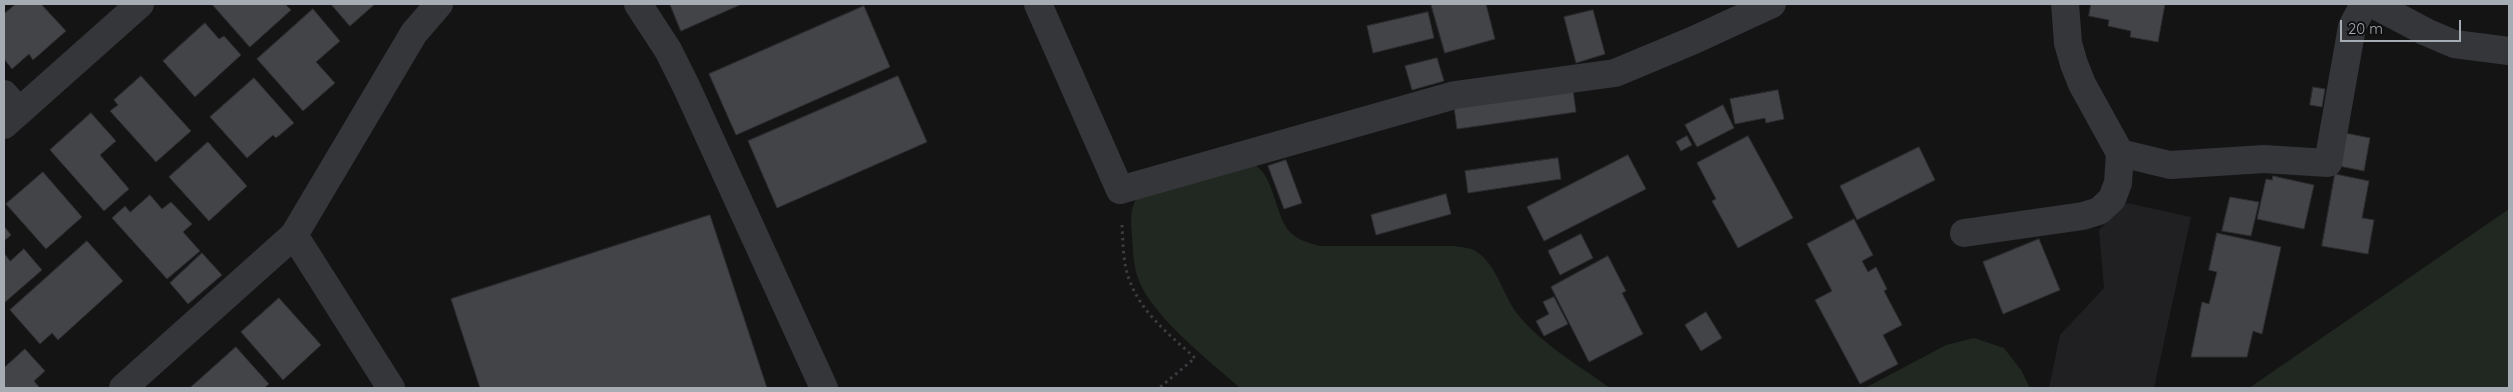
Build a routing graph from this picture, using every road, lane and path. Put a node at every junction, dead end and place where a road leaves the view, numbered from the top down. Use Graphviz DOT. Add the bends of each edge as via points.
graph roads {
  1 [pos="140,4"];
  2 [pos="439,4"];
  3 [pos="638,4"];
  4 [pos="1038,4"];
  5 [pos="1772,4"];
  6 [pos="2065,4"];
  7 [pos="2364,4"];
  8 [pos="2373,4"];
  9 [pos="2509,51"];
  10 [pos="9,110"];
  11 [pos="2120,153"];
  12 [pos="1120,190"];
  13 [pos="1964,233"];
  14 [pos="294,235"];
  15 [pos="123,388"];
  16 [pos="391,388"];
  17 [pos="824,388"];
  18 [pos="1159,388"];
  1 -- 10 [label="street"];
  2 -- 14 [label="street" via="414,33"];
  3 -- 17 [label="street" via="668,50 686,86"];
  4 -- 12 [label="street"];
  5 -- 12 [label="street" via="1615,73 1455,95"];
  6 -- 11 [label="street" via="2068,43 2074,64"];
  7 -- 11 [label="street" via="2352,27 2328,162 2264,159 2170,165"];
  8 -- 9 [label="street" via="2454,44"];
  11 -- 13 [label="street" via="2118,183 2112,199 2099,211"];
  12 -- 18 [label="path" via="1128,278 1153,319 1195,358"];
  14 -- 15 [label="street"];
  14 -- 16 [label="street"];
}
